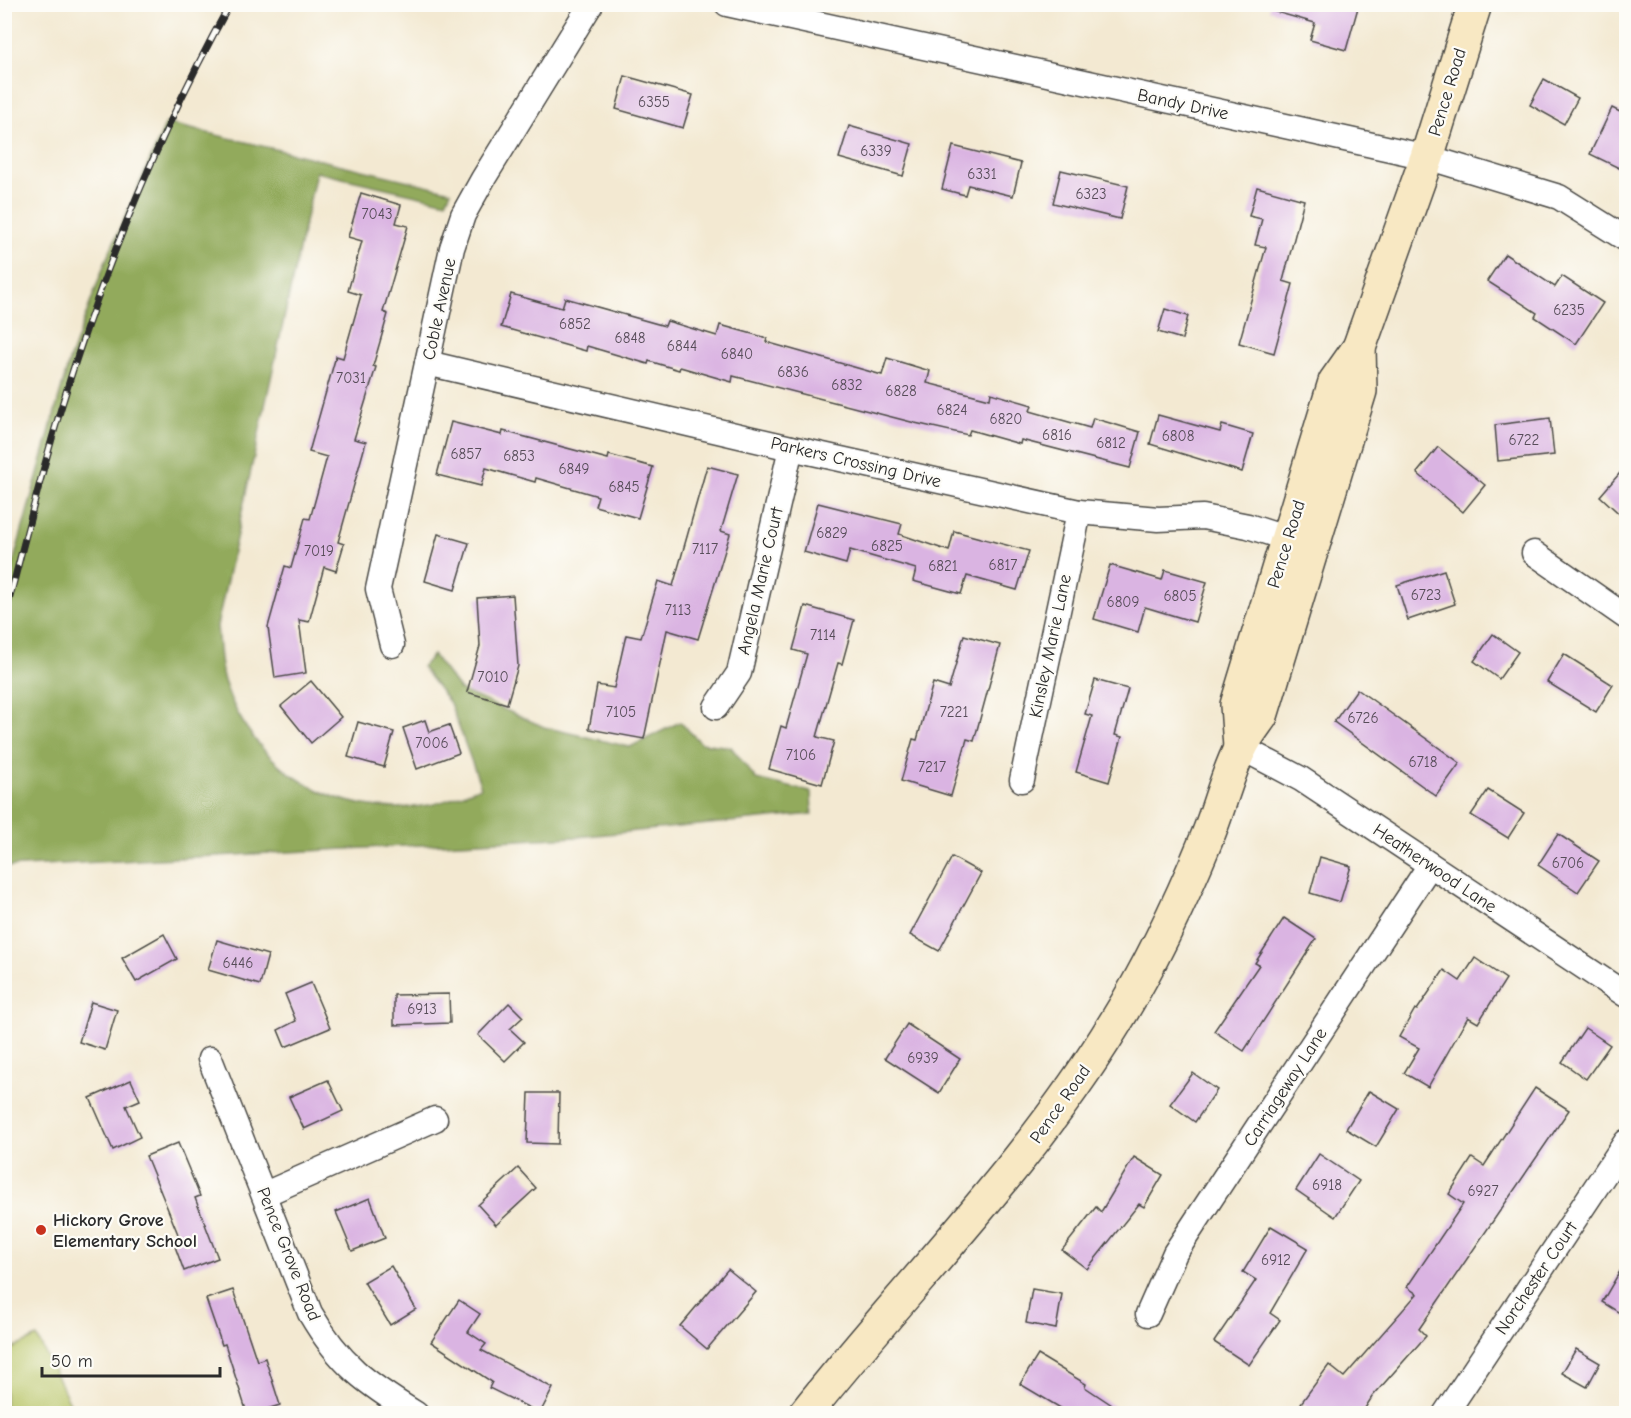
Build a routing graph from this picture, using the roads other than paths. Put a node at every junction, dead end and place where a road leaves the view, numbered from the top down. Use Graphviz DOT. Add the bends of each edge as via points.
graph roads {
  1 [pos="591,4"];
  2 [pos="727,4"];
  3 [pos="1475,4"];
  4 [pos="1427,157"];
  5 [pos="1626,239"];
  6 [pos="1359,348"];
  7 [pos="427,363"];
  8 [pos="791,448"];
  9 [pos="1079,512"];
  10 [pos="1287,538"];
  11 [pos="1534,553"];
  12 [pos="1626,617"];
  13 [pos="392,645"];
  14 [pos="716,707"];
  15 [pos="1240,747"];
  16 [pos="1022,780"];
  17 [pos="1430,865"];
  18 [pos="1626,995"];
  19 [pos="210,1059"];
  20 [pos="435,1119"];
  21 [pos="1626,1142"];
  22 [pos="265,1194"];
  23 [pos="1149,1314"];
  24 [pos="415,1413"];
  25 [pos="805,1413"];
  26 [pos="1445,1413"];
  1 -- 7 [label="street, Coble Avenue" via="463,214"];
  2 -- 4 [label="street, Bandy Drive"];
  3 -- 4 [label="street, Pence Road"];
  4 -- 5 [label="street, Bandy Drive" via="1559,198"];
  4 -- 6 [label="street, Pence Road"];
  6 -- 10 [label="street, Pence Road" via="1335,382"];
  6 -- 15 [label="street, Pence Road" via="1360,391 1261,716"];
  7 -- 8 [label="street, Parkers Crossing Drive"];
  7 -- 13 [label="street, Coble Avenue" via="378,589"];
  8 -- 9 [label="street, Parkers Crossing Drive"];
  8 -- 14 [label="street, Angela Marie Court" via="739,673"];
  9 -- 10 [label="street, Parkers Crossing Drive" via="1158,519 1203,517"];
  9 -- 16 [label="street, Kinsley Marie Lane"];
  10 -- 15 [label="street, Pence Road" via="1237,705"];
  11 -- 12 [label="street"];
  15 -- 17 [label="street, Heatherwood Lane" via="1301,779"];
  15 -- 25 [label="street, Pence Road" via="1207,839 1166,930 1108,1035 1067,1097 977,1212 868,1334"];
  17 -- 18 [label="street, Heatherwood Lane"];
  17 -- 23 [label="street, Carriageway Lane" via="1175,1253"];
  19 -- 22 [label="street, Pence Grove Road"];
  20 -- 22 [label="street"];
  21 -- 26 [label="street, Norchester Court"];
  22 -- 24 [label="street, Pence Grove Road" via="310,1313 328,1344 350,1369"];
}
